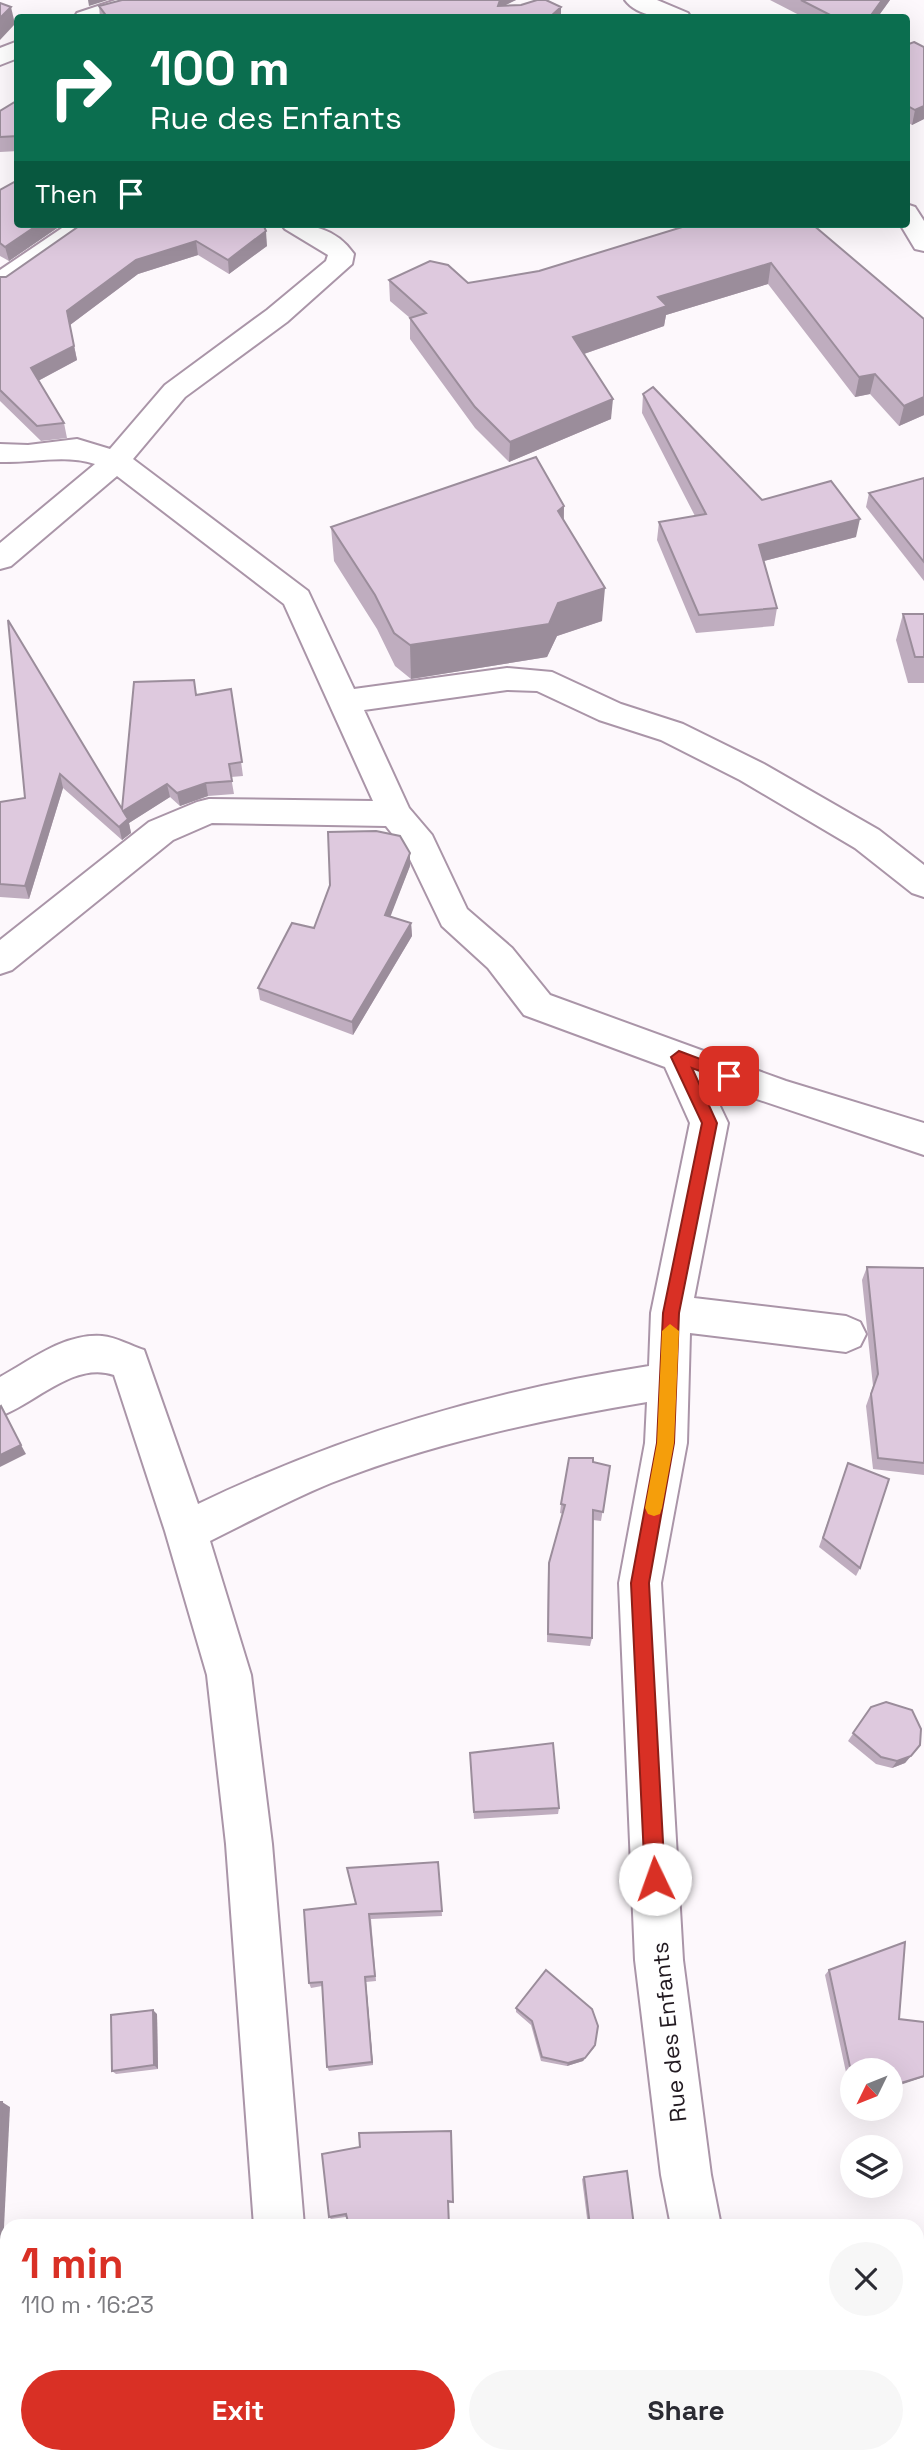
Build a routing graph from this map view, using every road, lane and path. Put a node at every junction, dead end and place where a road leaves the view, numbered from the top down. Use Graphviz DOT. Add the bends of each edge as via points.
graph roads {
  1 [pos="139,0"];
  2 [pos="637,0"];
  3 [pos="97,14"];
  4 [pos="670,14"];
  5 [pos="910,219"];
  6 [pos="80,228"];
  7 [pos="302,228"];
  8 [pos="924,243"];
  9 [pos="0,283"];
  10 [pos="0,453"];
  11 [pos="116,461"];
  12 [pos="0,559"];
  13 [pos="344,702"];
  14 [pos="395,814"];
  15 [pos="924,884"];
  16 [pos="0,960"];
  17 [pos="679,1057"];
  18 [pos="924,1139"];
  19 [pos="671,1313"];
  20 [pos="845,1334"];
  21 [pos="668,1381"];
  22 [pos="0,1398"];
  23 [pos="186,1531"];
  24 [pos="278,2219"];
  25 [pos="695,2219"];
  1 -- 3 [label="street"];
  2 -- 4 [label="street"];
  5 -- 8 [label="street"];
  6 -- 9 [label="street"];
  7 -- 11 [label="street" via="330,243 341,254 339,264 175,391"];
  10 -- 11 [label="street" via="77,448"];
  11 -- 12 [label="street"];
  11 -- 13 [label="street" via="297,598"];
  13 -- 14 [label="street"];
  13 -- 15 [label="street" via="507,679 541,680 610,712 672,732 752,772 867,839"];
  14 -- 16 [label="street" via="209,811 187,819 161,831"];
  14 -- 17 [label="street" via="421,844 454,917 500,958 537,1004"];
  17 -- 18 [label="street"];
  17 -- 19 [label="street, Rue des Enfants" via="709,1123"];
  19 -- 20 [label="street"];
  19 -- 21 [label="street, Rue des Enfants"];
  21 -- 23 [label="street" via="600,1391 452,1426 321,1468"];
  21 -- 25 [label="street, Rue des Enfants" via="666,1443 640,1583 659,1960"];
  22 -- 23 [label="street" via="77,1355 104,1354 130,1363"];
  23 -- 24 [label="street" via="229,1675 249,1844"];
}
